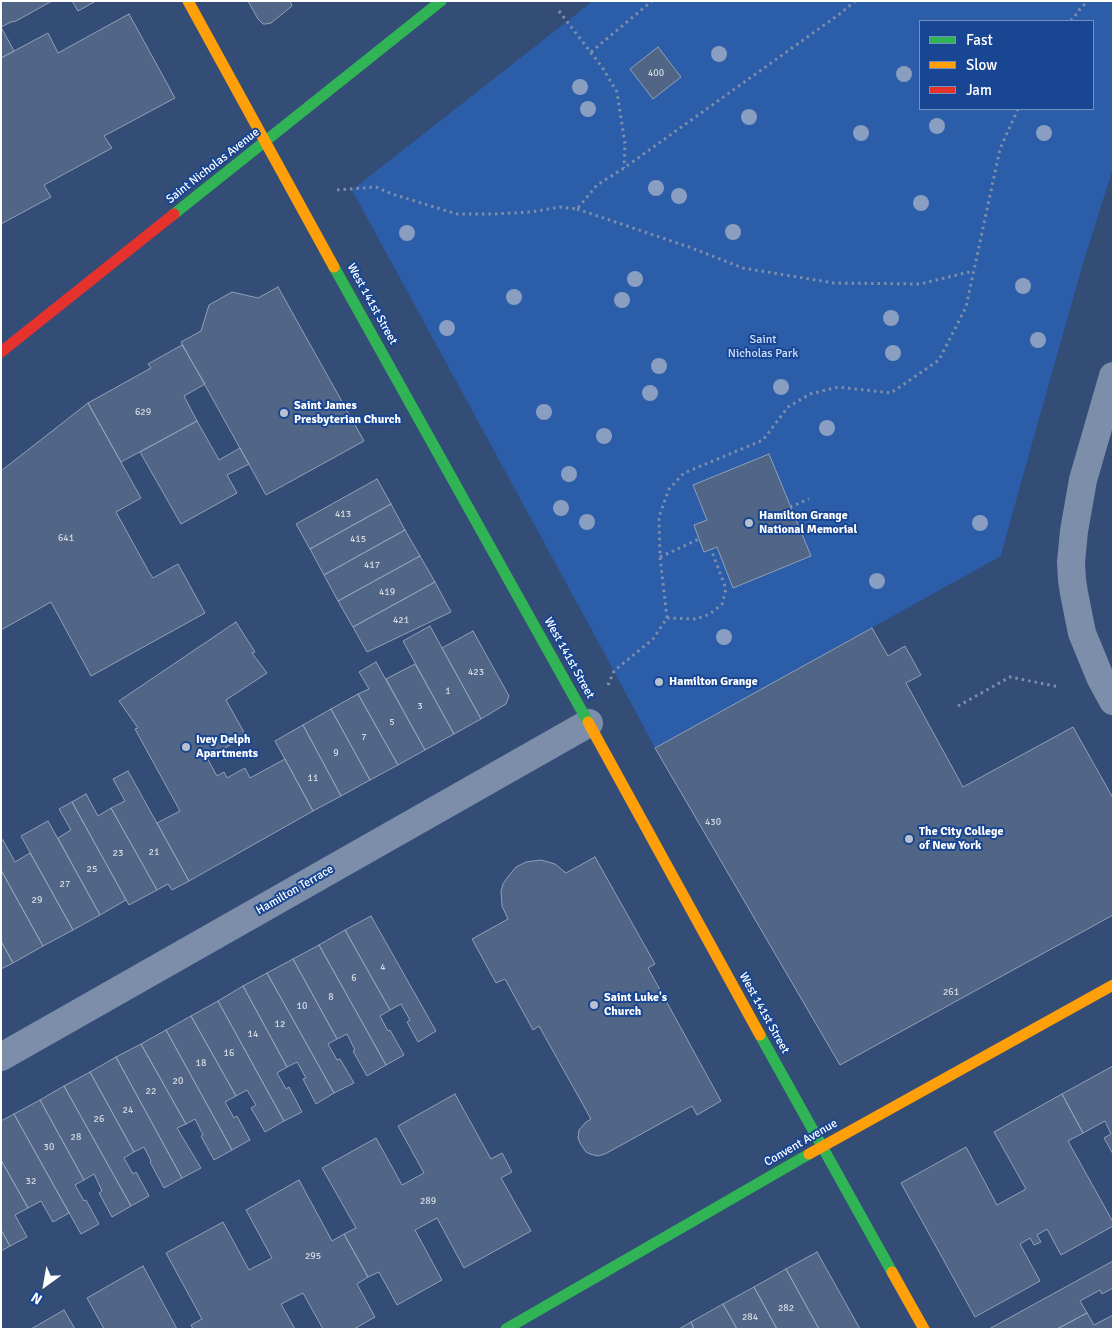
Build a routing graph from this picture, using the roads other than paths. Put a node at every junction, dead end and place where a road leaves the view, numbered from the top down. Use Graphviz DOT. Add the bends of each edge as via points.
graph roads {
  1 [pos="188,1"];
  2 [pos="442,1"];
  3 [pos="265,142"];
  4 [pos="1,352"];
  5 [pos="1113,376"];
  6 [pos="1113,701"];
  7 [pos="589,724"];
  8 [pos="1113,985"];
  9 [pos="1,1057"];
  10 [pos="822,1146"];
  11 [pos="506,1329"];
  12 [pos="924,1329"];
  1 -- 3 [label="street, West 141st Street"];
  2 -- 3 [label="street, Saint Nicholas Avenue"];
  3 -- 4 [label="street, Saint Nicholas Avenue"];
  3 -- 7 [label="street, West 141st Street"];
  5 -- 6 [label="street" via="1083,480 1071,562 1082,633"];
  7 -- 9 [label="street, Hamilton Terrace"];
  7 -- 10 [label="street, West 141st Street"];
  8 -- 10 [label="street, Convent Avenue"];
  10 -- 11 [label="street, Convent Avenue"];
  10 -- 12 [label="street, West 141st Street"];
}
